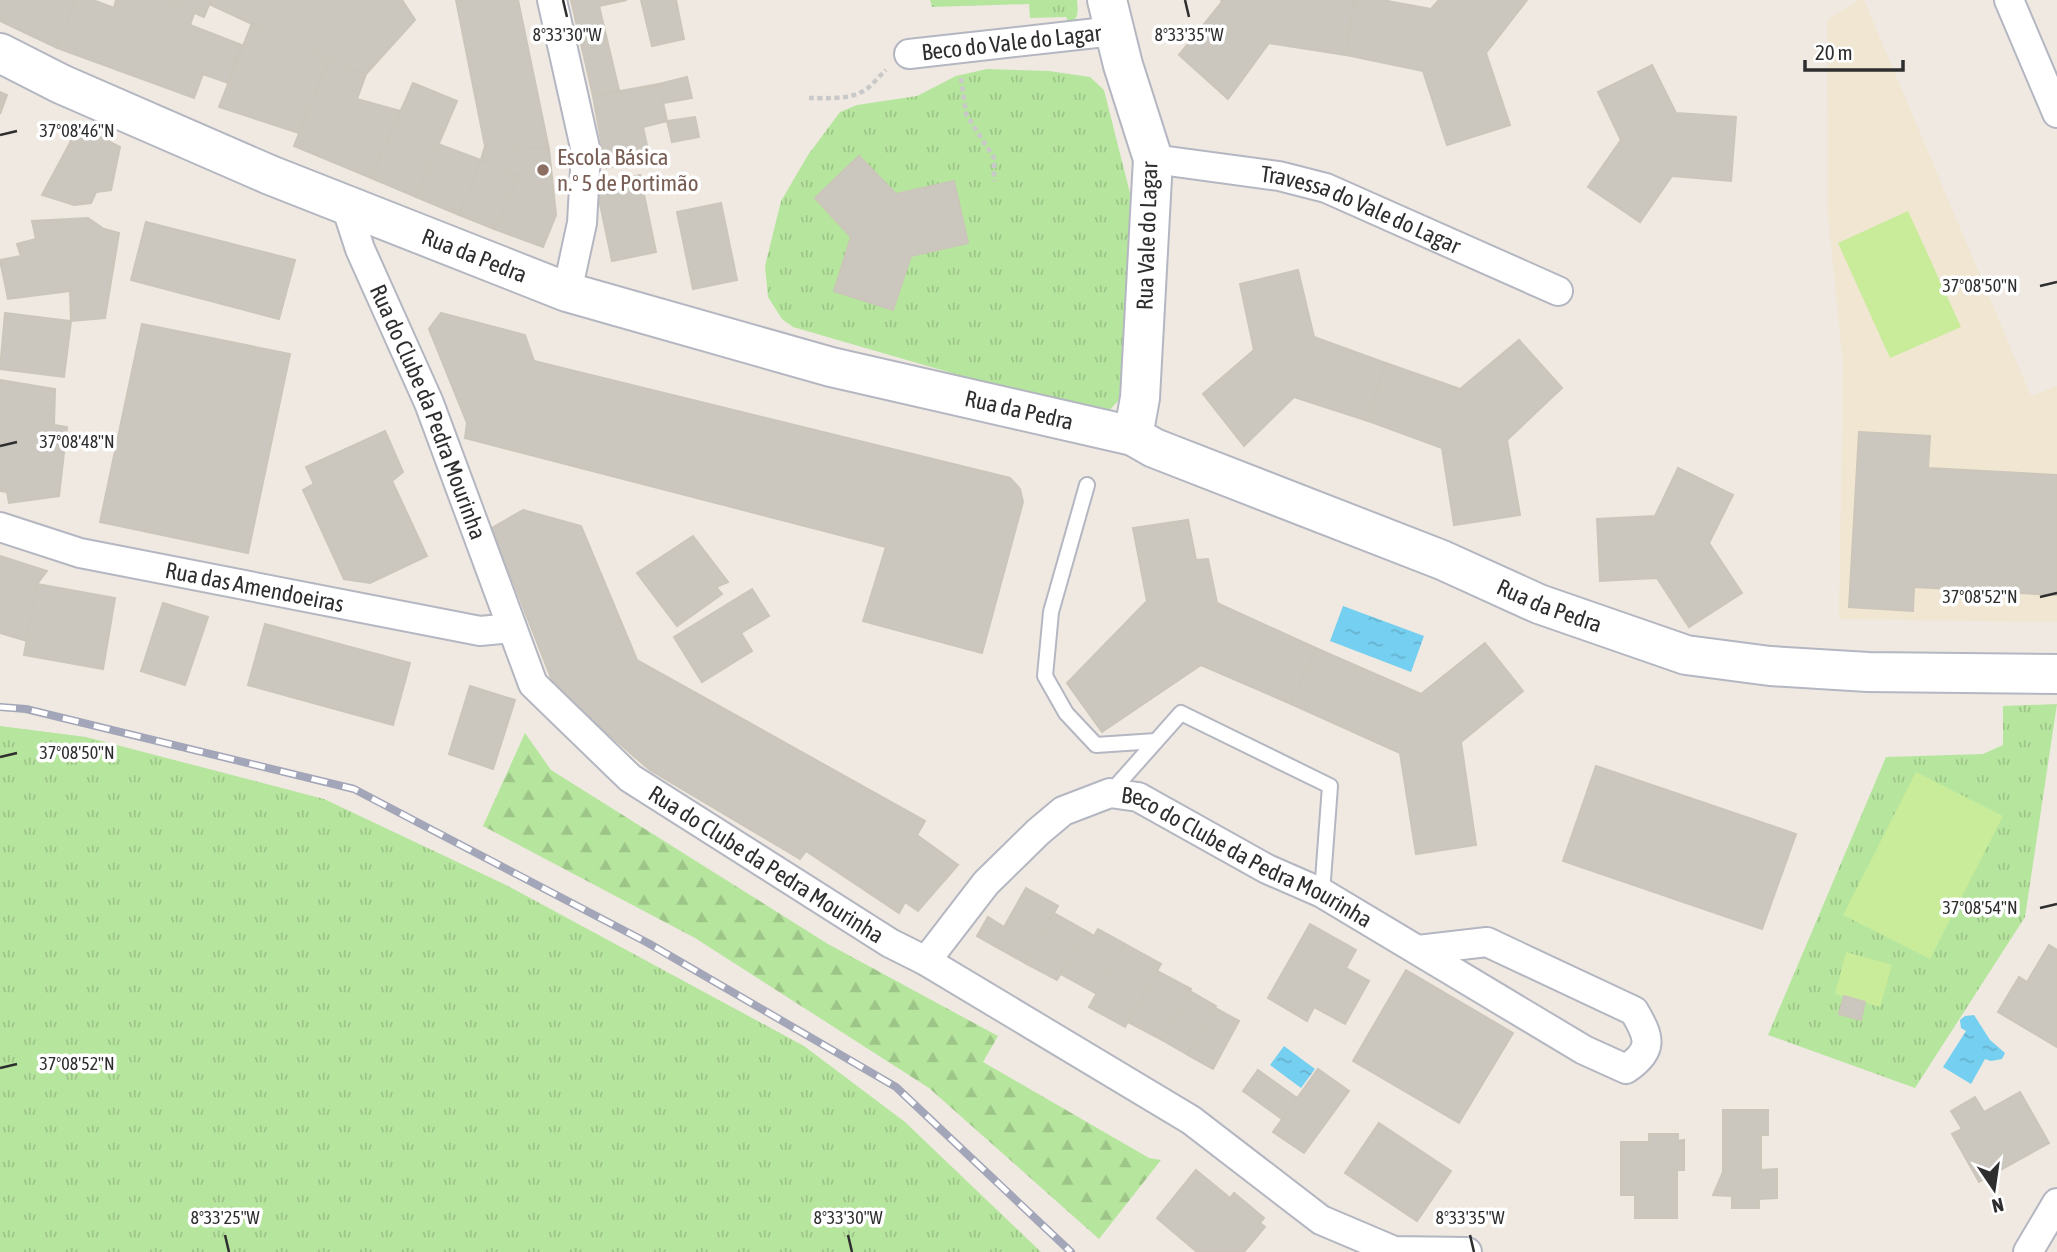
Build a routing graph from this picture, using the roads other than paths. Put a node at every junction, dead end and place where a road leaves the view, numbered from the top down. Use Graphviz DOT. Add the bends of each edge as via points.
graph roads {
  1 [pos="552,0"];
  2 [pos="2009,0"];
  3 [pos="1111,16"];
  4 [pos="0,53"];
  5 [pos="909,54"];
  6 [pos="2057,113"];
  7 [pos="1153,159"];
  8 [pos="346,206"];
  9 [pos="1558,291"];
  10 [pos="567,292"];
  11 [pos="1133,436"];
  12 [pos="1087,485"];
  13 [pos="0,527"];
  14 [pos="513,628"];
  15 [pos="2057,674"];
  16 [pos="1156,741"];
  17 [pos="1110,793"];
  18 [pos="1322,893"];
  19 [pos="1418,950"];
  20 [pos="926,961"];
  21 [pos="2057,1203"];
  22 [pos="1394,1251"];
  23 [pos="1467,1252"];
  24 [pos="2028,1252"];
  1 -- 10 [label="street" via="586,152 582,223"];
  2 -- 6 [label="street"];
  3 -- 5 [label="street, Beco do Vale do Lagar" via="959,49"];
  3 -- 7 [label="street, Rua Vale do Lagar"];
  4 -- 8 [label="street, Rua da Pedra" via="61,84"];
  7 -- 9 [label="street, Travessa do Vale do Lagar" via="1241,169 1326,188"];
  7 -- 11 [label="street, Rua Vale do Lagar" via="1140,398"];
  8 -- 10 [label="street, Rua da Pedra"];
  8 -- 14 [label="street, Rua do Clube da Pedra Mourinha" via="429,403"];
  10 -- 11 [label="street, Rua da Pedra" via="831,367"];
  11 -- 15 [label="street, Rua da Pedra" via="1442,560 1539,604 1686,655 1868,672"];
  12 -- 16 [label="lane" via="1051,612 1045,676 1066,713 1096,745"];
  13 -- 14 [label="street, Rua das Amendoeiras" via="94,555 480,631"];
  14 -- 20 [label="street, Rua do Clube da Pedra Mourinha" via="533,684 630,778 890,943"];
  16 -- 17 [label="lane"];
  16 -- 18 [label="lane" via="1181,713 1330,786"];
  17 -- 18 [label="street, Beco do Clube da Pedra Mourinha" via="1138,797 1267,869"];
  17 -- 20 [label="street, Beco do Clube da Pedra Mourinha" via="1063,811 1038,832 986,883"];
  18 -- 19 [label="street, Beco do Clube da Pedra Mourinha"];
  19 -- 19 [label="street, Beco do Clube da Pedra Mourinha" via="1584,1050 1626,1069 1642,1058 1646,1031 1634,1011 1487,942"];
  20 -- 22 [label="street, Rua do Clube da Pedra Mourinha" via="1191,1120 1321,1220"];
  21 -- 24 [label="street"];
  22 -- 23 [label="street, Rua do Clube da Pedra Mourinha"];
}
